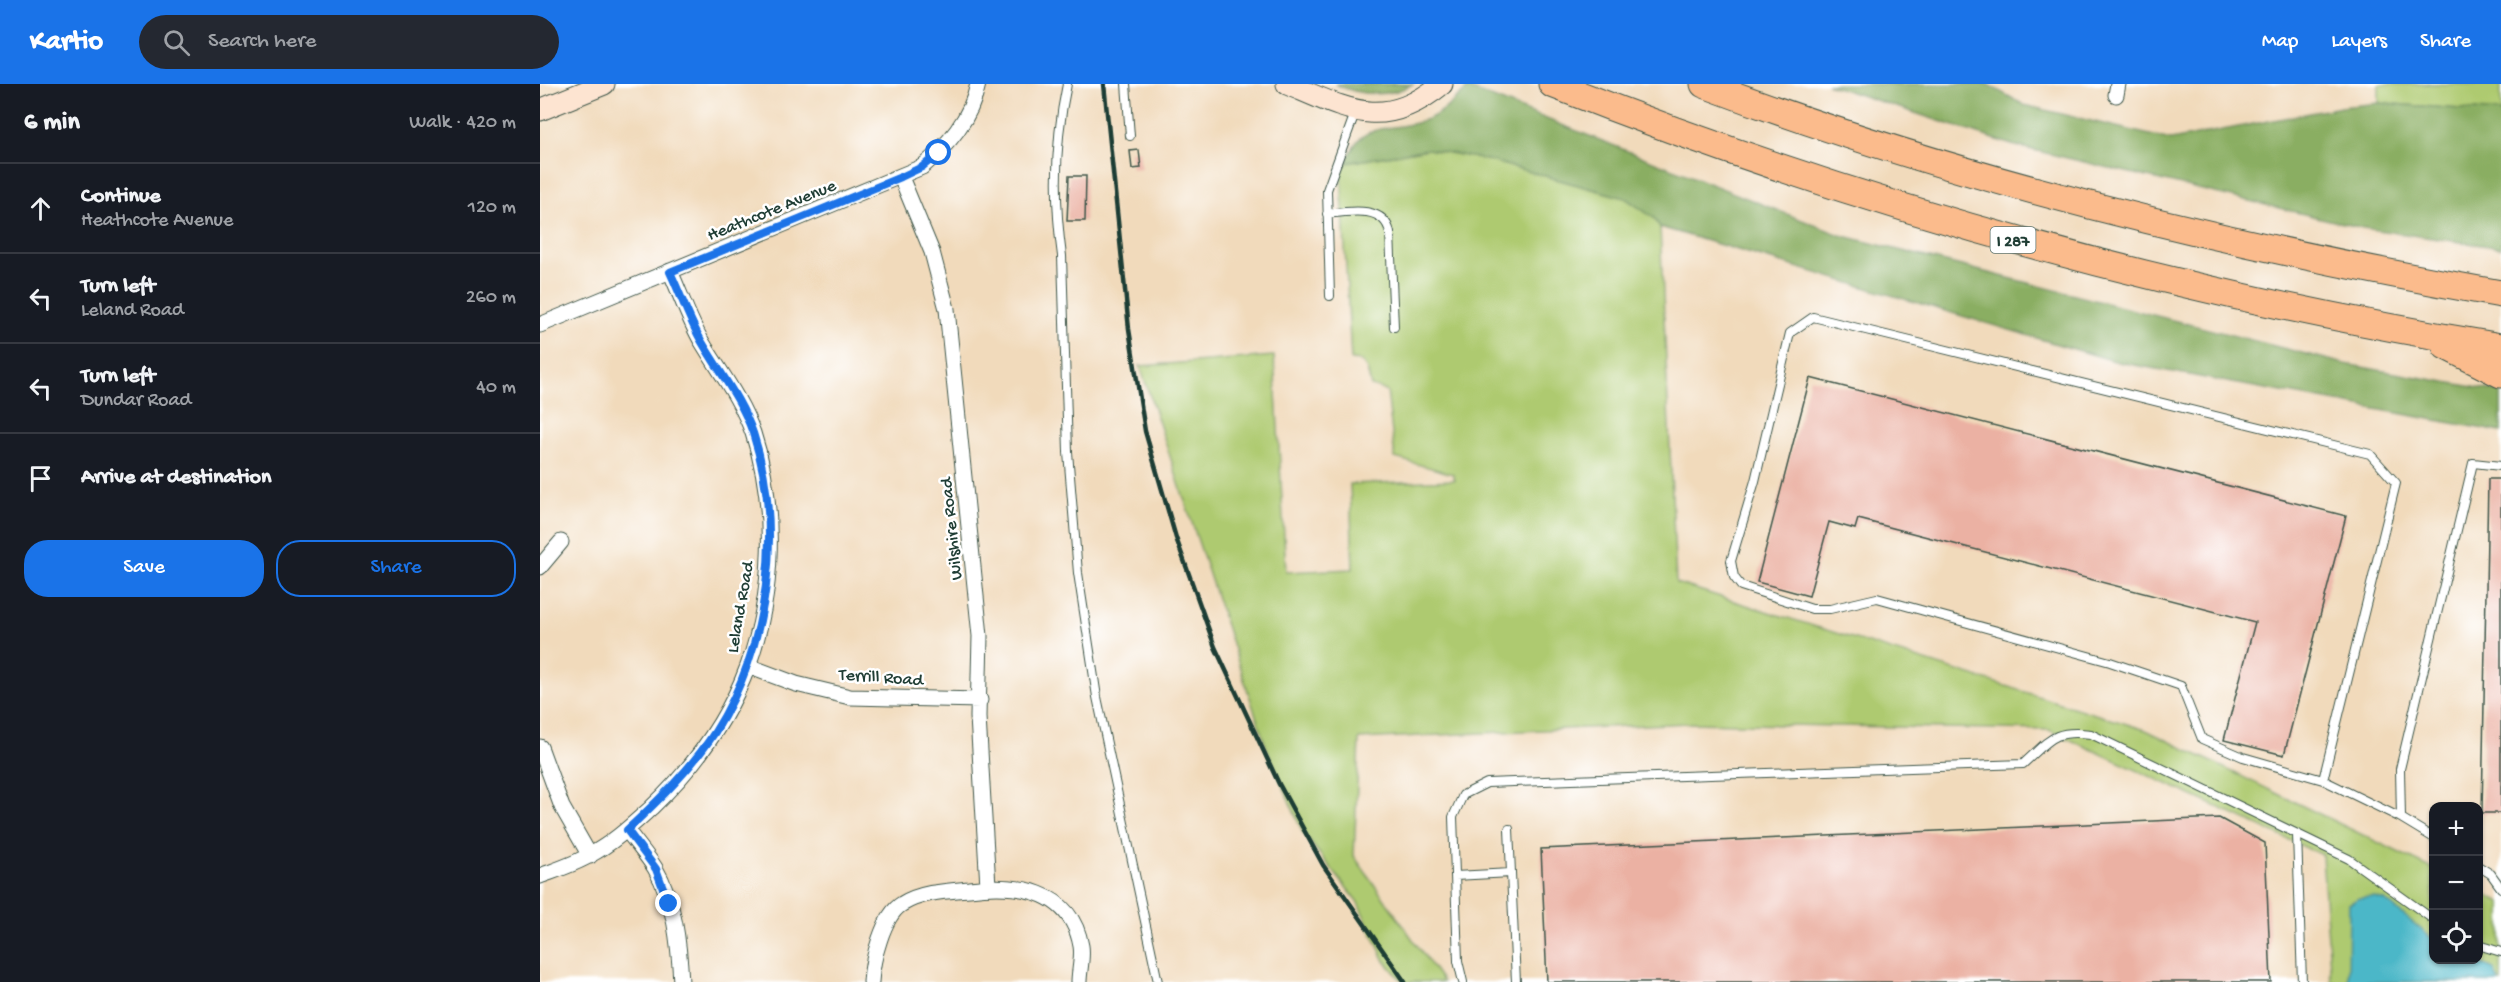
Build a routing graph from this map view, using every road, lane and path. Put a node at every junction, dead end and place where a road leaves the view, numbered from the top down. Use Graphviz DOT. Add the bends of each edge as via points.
graph roads {
  1 [pos="604,84"];
  2 [pos="978,84"];
  3 [pos="1067,84"];
  4 [pos="1126,84"];
  5 [pos="1287,84"];
  6 [pos="1442,84"];
  7 [pos="1552,84"];
  8 [pos="1704,84"];
  9 [pos="540,110"];
  10 [pos="1356,111"];
  11 [pos="1130,136"];
  12 [pos="901,177"];
  13 [pos="1327,214"];
  14 [pos="670,272"];
  15 [pos="2501,294"];
  16 [pos="1330,296"];
  17 [pos="540,325"];
  18 [pos="1394,327"];
  19 [pos="2421,334"];
  20 [pos="2501,347"];
  21 [pos="2501,374"];
  22 [pos="2501,466"];
  23 [pos="561,542"];
  24 [pos="540,567"];
  25 [pos="748,666"];
  26 [pos="980,700"];
  27 [pos="540,747"];
  28 [pos="2323,780"];
  29 [pos="2401,818"];
  30 [pos="1509,829"];
  31 [pos="627,830"];
  32 [pos="2297,834"];
  33 [pos="2429,836"];
  34 [pos="590,856"];
  35 [pos="2483,869"];
  36 [pos="1511,873"];
  37 [pos="540,876"];
  38 [pos="1455,876"];
  39 [pos="988,886"];
  40 [pos="2501,888"];
  41 [pos="2429,917"];
  42 [pos="2483,947"];
  43 [pos="2501,952"];
  44 [pos="681,982"];
  45 [pos="871,982"];
  46 [pos="1078,982"];
  47 [pos="1158,982"];
  48 [pos="1463,982"];
  49 [pos="1516,982"];
  50 [pos="2302,982"];
  1 -- 9 [label="street"];
  2 -- 12 [label="street, Heathcote Avenue" via="958,131 922,167"];
  3 -- 47 [label="lane" via="1059,125 1058,222 1063,267 1070,502 1097,697"];
  4 -- 11 [label="lane"];
  5 -- 10 [label="street"];
  6 -- 10 [label="street" via="1420,101 1397,110"];
  7 -- 19 [label="highway, I 287" via="1788,171 2005,238 2238,298"];
  8 -- 15 [label="highway" via="1870,141 2112,211 2248,244"];
  10 -- 13 [label="lane" via="1327,190"];
  12 -- 14 [label="street, Heathcote Avenue"];
  12 -- 26 [label="street, Wilshire Road" via="932,252 947,309 980,636"];
  13 -- 16 [label="lane"];
  13 -- 18 [label="lane" via="1366,212 1386,220 1390,233"];
  14 -- 17 [label="street, Heathcote Avenue"];
  14 -- 25 [label="street, Leland Road" via="702,341 731,385 752,433 765,483 770,535 762,610"];
  19 -- 20 [label="highway, I 287"];
  19 -- 21 [label="highway"];
  22 -- 29 [label="lane" via="2474,463 2400,769"];
  23 -- 24 [label="street"];
  25 -- 26 [label="street, Terrill Road" via="796,684 850,697"];
  25 -- 31 [label="street, Leland Road" via="715,731 676,783"];
  26 -- 39 [label="street, Wilshire Road"];
  27 -- 34 [label="street" via="562,807"];
  28 -- 28 [label="lane" via="2396,483 2370,454 1813,317 1790,333 1755,481 1731,561 1734,577 1741,586 1812,609 1830,609 1877,598 1998,629 2171,682 2181,686 2202,739 2243,757"];
  28 -- 29 [label="lane"];
  29 -- 33 [label="lane"];
  30 -- 36 [label="lane"];
  31 -- 34 [label="street, Leland Road"];
  31 -- 44 [label="street" via="656,869 669,904 679,944"];
  32 -- 38 [label="lane" via="2091,734 2074,732 2058,733 2023,764 1487,783 1463,795 1453,817"];
  32 -- 41 [label="lane" via="2349,859"];
  32 -- 50 [label="lane"];
  34 -- 37 [label="street, Leland Road"];
  35 -- 40 [label="lane"];
  36 -- 38 [label="lane"];
  36 -- 49 [label="lane"];
  38 -- 48 [label="lane" via="1458,962"];
  39 -- 45 [label="street" via="939,892 902,904 891,915 881,936"];
  39 -- 46 [label="street" via="1026,888 1048,897 1063,909 1073,923 1081,947"];
  42 -- 43 [label="lane"];
}
